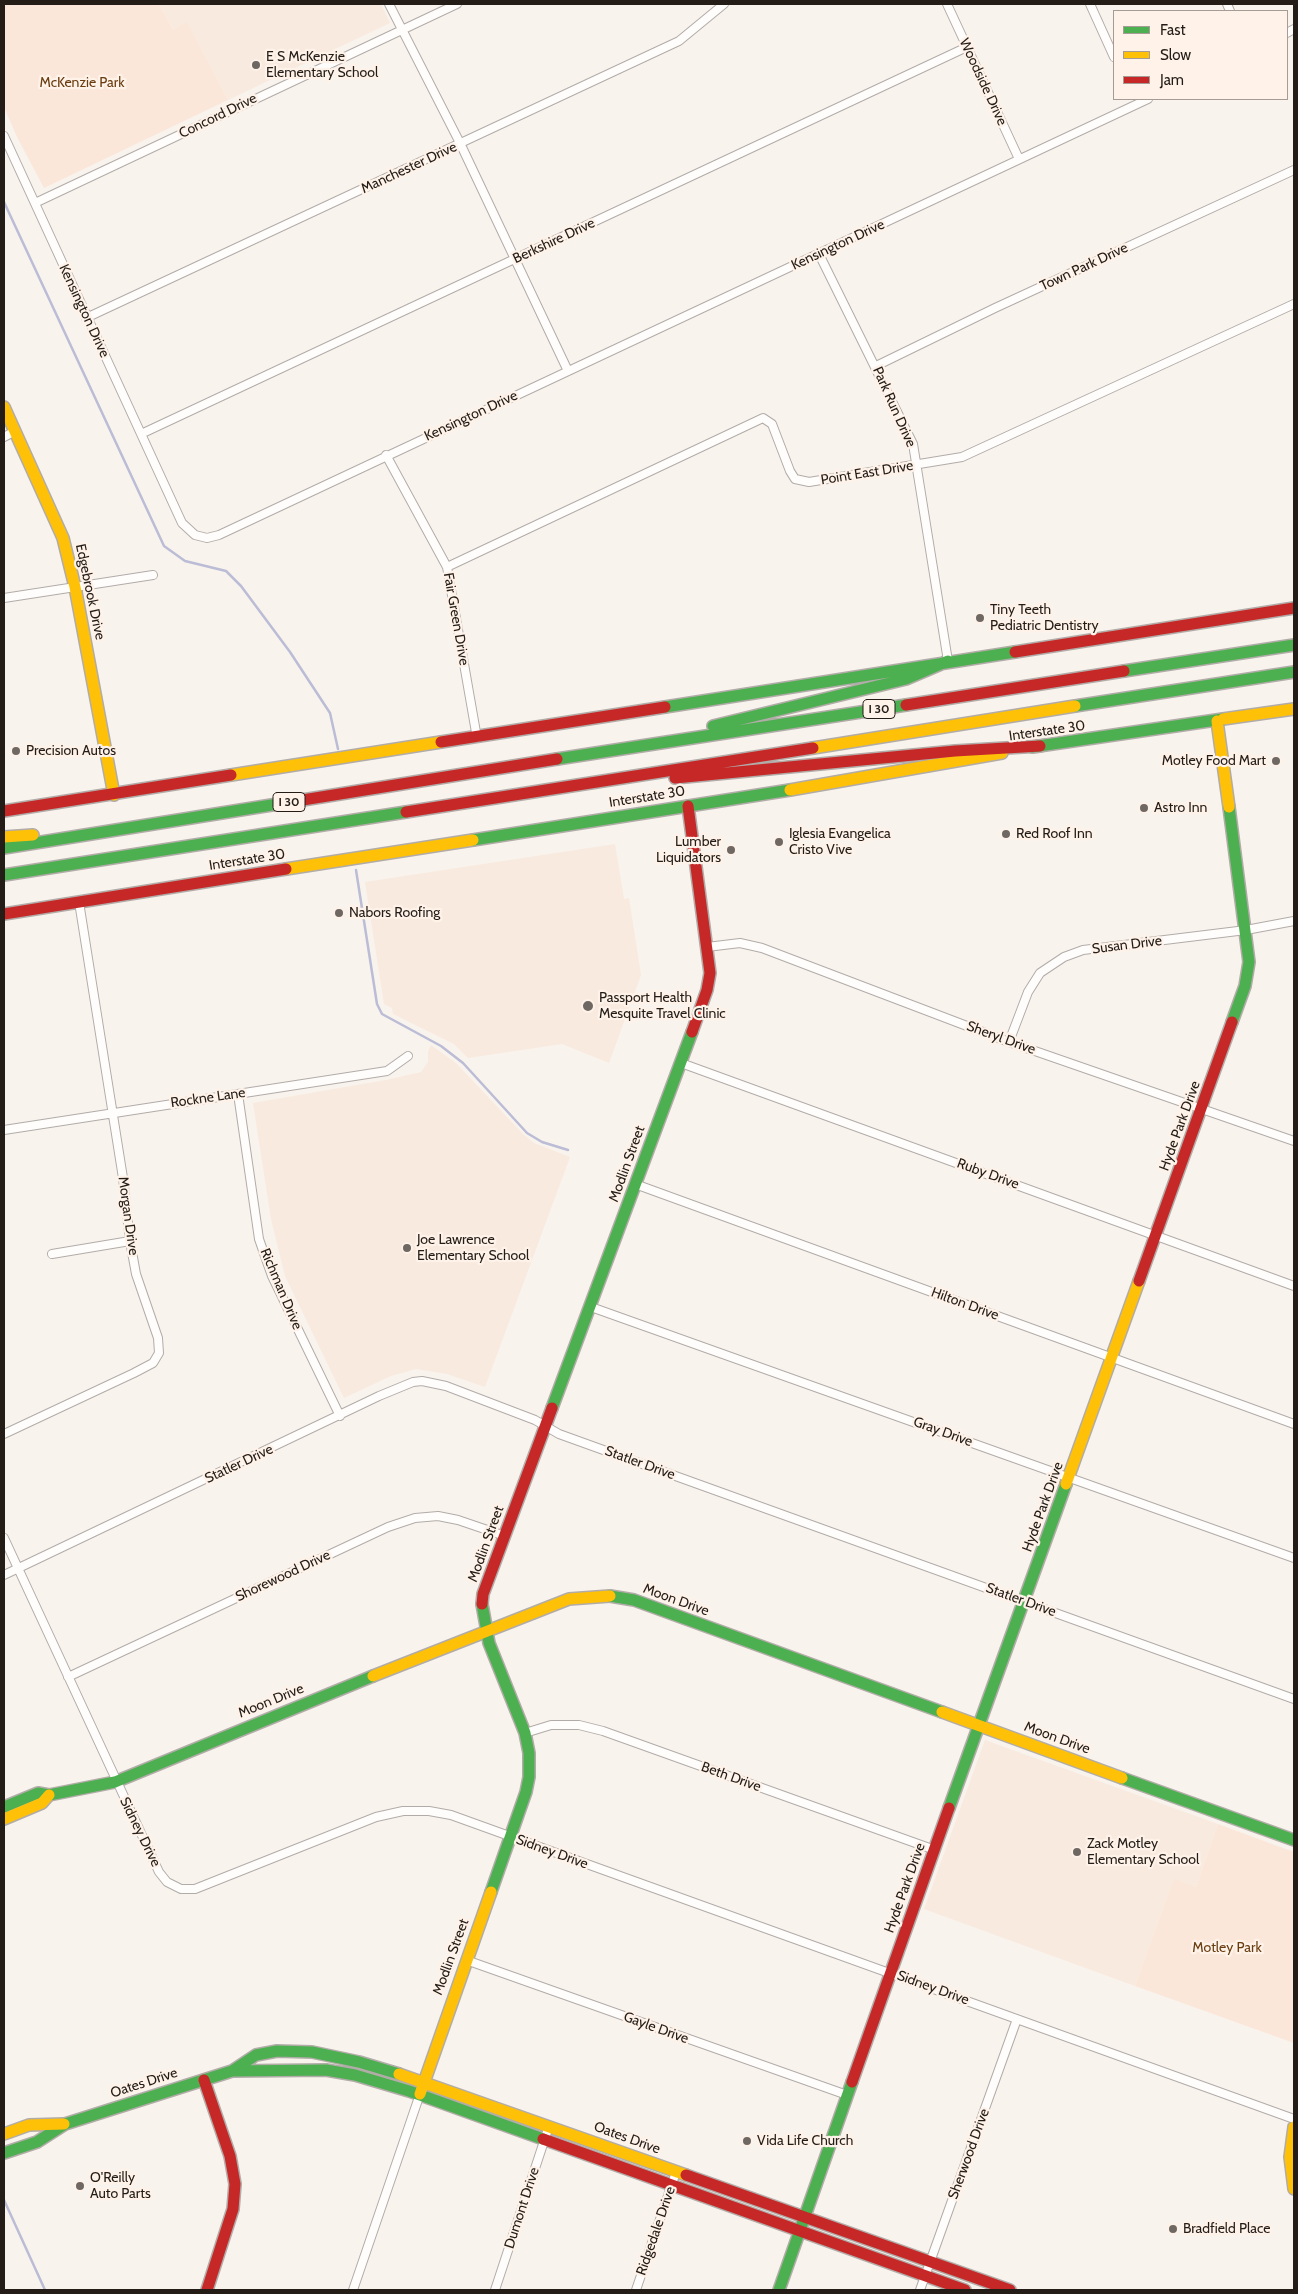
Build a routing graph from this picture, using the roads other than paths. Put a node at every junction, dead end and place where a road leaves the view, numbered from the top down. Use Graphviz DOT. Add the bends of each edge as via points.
graph roads {
  1 [pos="388,4"];
  2 [pos="457,4"];
  3 [pos="724,4"];
  4 [pos="947,4"];
  5 [pos="1090,4"];
  6 [pos="402,29"];
  7 [pos="966,47"];
  8 [pos="1113,55"];
  9 [pos="1134,102"];
  10 [pos="4,136"];
  11 [pos="460,144"];
  12 [pos="1019,159"];
  13 [pos="1294,170"];
  14 [pos="34,203"];
  15 [pos="819,254"];
  16 [pos="514,260"];
  17 [pos="1294,304"];
  18 [pos="86,318"];
  19 [pos="876,366"];
  20 [pos="568,371"];
  21 [pos="4,407"];
  22 [pos="15,432"];
  23 [pos="141,434"];
  24 [pos="4,437"];
  25 [pos="386,455"];
  26 [pos="917,465"];
  27 [pos="447,567"];
  28 [pos="153,575"];
  29 [pos="75,587"];
  30 [pos="4,598"];
  31 [pos="1294,608"];
  32 [pos="1294,645"];
  33 [pos="948,661"];
  34 [pos="1294,672"];
  35 [pos="1294,709"];
  36 [pos="1217,721"];
  37 [pos="477,738"];
  38 [pos="1040,746"];
  39 [pos="627,748"];
  40 [pos="600,782"];
  41 [pos="114,794"];
  42 [pos="688,806"];
  43 [pos="4,811"];
  44 [pos="113,830"];
  45 [pos="4,837"];
  46 [pos="4,848"];
  47 [pos="4,874"];
  48 [pos="79,902"];
  49 [pos="4,914"];
  50 [pos="1294,921"];
  51 [pos="1246,930"];
  52 [pos="707,947"];
  53 [pos="1009,1042"];
  54 [pos="408,1056"];
  55 [pos="681,1063"];
  56 [pos="238,1094"];
  57 [pos="1202,1108"];
  58 [pos="112,1114"];
  59 [pos="4,1130"];
  60 [pos="1294,1141"];
  61 [pos="635,1184"];
  62 [pos="1156,1236"];
  63 [pos="130,1241"];
  64 [pos="52,1254"];
  65 [pos="1294,1286"];
  66 [pos="591,1307"];
  67 [pos="1112,1357"];
  68 [pos="340,1416"];
  69 [pos="1294,1424"];
  70 [pos="547,1427"];
  71 [pos="4,1434"];
  72 [pos="1069,1478"];
  73 [pos="505,1536"];
  74 [pos="4,1538"];
  75 [pos="1294,1558"];
  76 [pos="19,1569"];
  77 [pos="4,1575"];
  78 [pos="1024,1602"];
  79 [pos="485,1631"];
  80 [pos="68,1677"];
  81 [pos="1294,1699"];
  82 [pos="980,1726"];
  83 [pos="525,1733"];
  84 [pos="115,1782"];
  85 [pos="49,1795"];
  86 [pos="4,1807"];
  87 [pos="4,1819"];
  88 [pos="510,1837"];
  89 [pos="1294,1840"];
  90 [pos="935,1850"];
  91 [pos="466,1960"];
  92 [pos="890,1973"];
  93 [pos="1017,2018"];
  94 [pos="232,2071"];
  95 [pos="204,2080"];
  96 [pos="423,2082"];
  97 [pos="420,2094"];
  98 [pos="847,2095"];
  99 [pos="1294,2119"];
  100 [pos="65,2124"];
  101 [pos="549,2126"];
  102 [pos="1294,2127"];
  103 [pos="4,2134"];
  104 [pos="544,2139"];
  105 [pos="4,2153"];
  106 [pos="676,2172"];
  107 [pos="671,2185"];
  108 [pos="1294,2188"];
  109 [pos="803,2217"];
  110 [pos="799,2230"];
  111 [pos="930,2263"];
  112 [pos="925,2276"];
  113 [pos="207,2290"];
  114 [pos="353,2290"];
  115 [pos="495,2290"];
  116 [pos="636,2290"];
  117 [pos="779,2290"];
  118 [pos="920,2290"];
  119 [pos="965,2290"];
  120 [pos="1010,2290"];
  1 -- 6 [label="street"];
  2 -- 6 [label="street, Concord Drive"];
  3 -- 11 [label="street, Manchester Drive" via="679,41"];
  4 -- 7 [label="street, Woodside Drive"];
  5 -- 8 [label="street"];
  6 -- 11 [label="street"];
  6 -- 14 [label="street, Concord Drive"];
  7 -- 12 [label="street, Woodside Drive"];
  7 -- 16 [label="street, Berkshire Drive"];
  9 -- 12 [label="street, Kensington Drive"];
  10 -- 14 [label="street, Kensington Drive"];
  11 -- 16 [label="street"];
  11 -- 18 [label="street, Manchester Drive"];
  12 -- 15 [label="street, Kensington Drive"];
  13 -- 19 [label="street, Town Park Drive"];
  14 -- 18 [label="street, Kensington Drive"];
  15 -- 19 [label="street, Park Run Drive"];
  15 -- 20 [label="street, Kensington Drive"];
  16 -- 20 [label="street"];
  16 -- 23 [label="street, Berkshire Drive"];
  17 -- 26 [label="street, Point East Drive" via="962,457"];
  18 -- 23 [label="street, Kensington Drive"];
  19 -- 26 [label="street, Park Run Drive" via="913,444"];
  20 -- 25 [label="street, Kensington Drive"];
  21 -- 22 [label="main road, Edgebrook Drive"];
  22 -- 24 [label="street"];
  22 -- 29 [label="main road, Edgebrook Drive" via="63,538"];
  23 -- 25 [label="street, Kensington Drive" via="184,528 207,538"];
  25 -- 27 [label="street, Fair Green Drive"];
  26 -- 27 [label="street, Point East Drive" via="809,482 796,479 772,424 763,418"];
  26 -- 33 [label="street, Park Run Drive"];
  27 -- 37 [label="street, Fair Green Drive"];
  28 -- 29 [label="street"];
  29 -- 30 [label="street"];
  29 -- 41 [label="main road, Edgebrook Drive"];
  31 -- 33 [label="main road"];
  32 -- 39 [label="main road, I 30"];
  33 -- 37 [label="main road"];
  33 -- 39 [label="main road" via="906,679"];
  34 -- 40 [label="main road, I 30"];
  35 -- 36 [label="main road, Interstate 30"];
  36 -- 38 [label="main road, Interstate 30"];
  36 -- 51 [label="main road, Hyde Park Drive"];
  37 -- 41 [label="main road"];
  38 -- 40 [label="main road"];
  38 -- 42 [label="main road, Interstate 30"];
  39 -- 44 [label="main road, I 30"];
  40 -- 47 [label="main road, I 30"];
  41 -- 43 [label="main road"];
  42 -- 48 [label="main road, Interstate 30"];
  42 -- 52 [label="main road, Modlin Street"];
  44 -- 45 [label="main road"];
  44 -- 46 [label="main road, I 30"];
  48 -- 49 [label="main road, Interstate 30"];
  48 -- 58 [label="street, Morgan Drive"];
  50 -- 51 [label="street, Susan Drive"];
  51 -- 53 [label="street, Susan Drive" via="1083,950 1064,957 1045,968 1028,992"];
  51 -- 57 [label="main road, Hyde Park Drive" via="1249,962 1245,986"];
  52 -- 53 [label="street, Sheryl Drive" via="740,943 762,948"];
  52 -- 55 [label="main road, Modlin Street" via="710,973 707,990"];
  53 -- 57 [label="street, Sheryl Drive"];
  54 -- 56 [label="street, Rockne Lane" via="387,1072"];
  55 -- 61 [label="main road, Modlin Street"];
  55 -- 62 [label="street, Ruby Drive"];
  56 -- 58 [label="street, Rockne Lane"];
  56 -- 68 [label="street, Richman Drive" via="260,1239 272,1276"];
  57 -- 60 [label="street, Sheryl Drive"];
  57 -- 62 [label="main road, Hyde Park Drive"];
  58 -- 59 [label="street, Rockne Lane"];
  58 -- 63 [label="street, Morgan Drive"];
  61 -- 66 [label="main road, Modlin Street"];
  61 -- 67 [label="street, Hilton Drive"];
  62 -- 65 [label="street, Ruby Drive"];
  62 -- 67 [label="main road, Hyde Park Drive"];
  63 -- 64 [label="street"];
  63 -- 71 [label="street, Morgan Drive" via="136,1274 158,1338 159,1353 153,1363"];
  66 -- 70 [label="main road, Modlin Street"];
  66 -- 72 [label="street, Gray Drive"];
  67 -- 69 [label="street, Hilton Drive"];
  67 -- 72 [label="main road, Hyde Park Drive"];
  68 -- 70 [label="street, Statler Drive" via="401,1386 422,1381 446,1386"];
  68 -- 76 [label="street, Statler Drive"];
  70 -- 73 [label="main road, Modlin Street"];
  70 -- 78 [label="street, Statler Drive"];
  72 -- 75 [label="street, Gray Drive"];
  72 -- 78 [label="main road, Hyde Park Drive"];
  73 -- 79 [label="main road, Modlin Street" via="484,1594"];
  73 -- 80 [label="street, Shorewood Drive" via="438,1516 415,1518 388,1527"];
  74 -- 76 [label="street, Sidney Drive"];
  76 -- 77 [label="street, Statler Drive"];
  76 -- 80 [label="street, Sidney Drive"];
  78 -- 81 [label="street, Statler Drive"];
  78 -- 82 [label="main road, Hyde Park Drive"];
  79 -- 82 [label="main road, Moon Drive" via="569,1599 592,1595 634,1600"];
  79 -- 83 [label="main road, Modlin Street"];
  79 -- 84 [label="main road, Moon Drive"];
  80 -- 84 [label="street, Sidney Drive"];
  82 -- 89 [label="main road, Moon Drive"];
  82 -- 90 [label="main road, Hyde Park Drive"];
  83 -- 88 [label="main road, Modlin Street" via="529,1777"];
  83 -- 90 [label="street, Beth Drive" via="551,1725 579,1725 603,1731"];
  84 -- 85 [label="main road, Moon Drive"];
  84 -- 88 [label="street, Sidney Drive" via="158,1872 167,1882 181,1889 195,1889 376,1817 403,1811 450,1815"];
  85 -- 86 [label="main road, Moon Drive" via="38,1793"];
  85 -- 87 [label="main road, Moon Drive" via="42,1803"];
  88 -- 91 [label="main road, Modlin Street"];
  88 -- 92 [label="street, Sidney Drive"];
  90 -- 92 [label="main road, Hyde Park Drive"];
  91 -- 96 [label="main road, Modlin Street"];
  91 -- 98 [label="street, Gayle Drive"];
  92 -- 93 [label="street, Sidney Drive"];
  92 -- 98 [label="main road, Hyde Park Drive"];
  93 -- 99 [label="street, Sidney Drive"];
  93 -- 111 [label="street, Sherwood Drive"];
  94 -- 95 [label="main road, Oates Drive"];
  94 -- 96 [label="main road, Oates Drive" via="256,2055 277,2051 312,2052"];
  94 -- 97 [label="main road, Oates Drive" via="326,2070"];
  95 -- 100 [label="main road, Oates Drive"];
  95 -- 113 [label="main road" via="230,2156 235,2184 233,2209"];
  96 -- 97 [label="main road, Modlin Street"];
  96 -- 101 [label="main road, Oates Drive"];
  97 -- 104 [label="main road, Oates Drive"];
  97 -- 114 [label="street, Modlin Street"];
  98 -- 109 [label="main road, Hyde Park Drive"];
  100 -- 103 [label="main road, Oates Drive" via="29,2125"];
  100 -- 105 [label="main road, Oates Drive" via="37,2142"];
  101 -- 104 [label="street, Dumont Drive"];
  101 -- 106 [label="main road, Oates Drive"];
  102 -- 108 [label="main road" via="1290,2157"];
  104 -- 107 [label="main road, Oates Drive"];
  104 -- 115 [label="street, Dumont Drive"];
  106 -- 107 [label="street, Ridgedale Drive"];
  106 -- 109 [label="main road, Oates Drive"];
  107 -- 110 [label="main road, Oates Drive"];
  107 -- 116 [label="street, Ridgedale Drive"];
  109 -- 110 [label="main road, Hyde Park Drive"];
  109 -- 111 [label="main road, Oates Drive"];
  110 -- 112 [label="main road, Oates Drive"];
  110 -- 117 [label="main road, Hyde Park Drive"];
  111 -- 112 [label="street, Sherwood Drive"];
  111 -- 120 [label="main road, Oates Drive"];
  112 -- 118 [label="street, Sherwood Drive"];
  112 -- 119 [label="main road, Oates Drive"];
}
